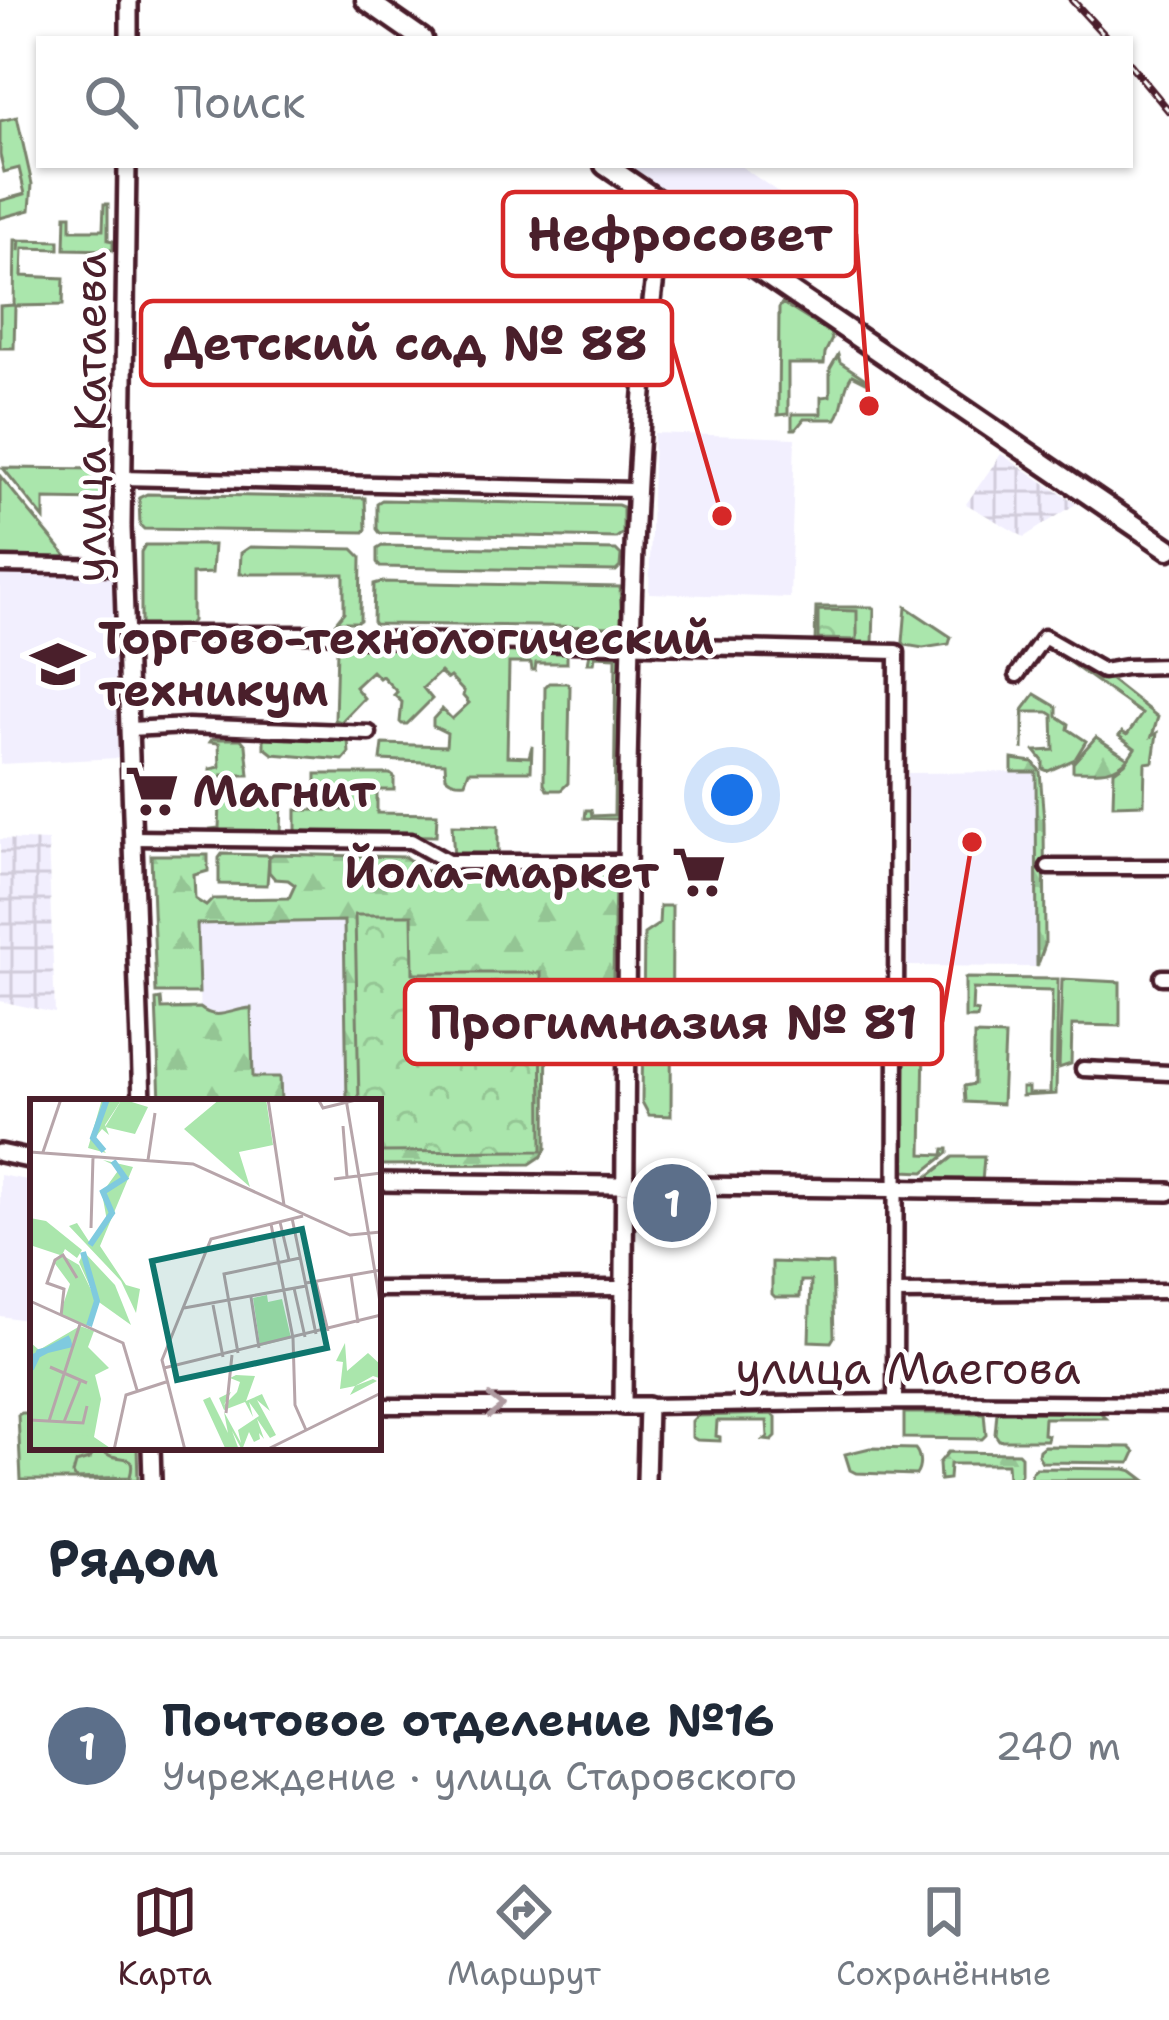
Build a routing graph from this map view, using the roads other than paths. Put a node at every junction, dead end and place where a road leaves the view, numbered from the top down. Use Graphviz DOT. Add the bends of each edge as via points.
graph roads {
  1 [pos="129,0"];
  2 [pos="366,0"];
  3 [pos="129,36"];
  4 [pos="418,36"];
  5 [pos="127,168"];
  6 [pos="609,168"];
  7 [pos="665,207"];
  8 [pos="122,478"];
  9 [pos="634,490"];
  10 [pos="1169,549"];
  11 [pos="0,565"];
  12 [pos="124,567"];
  13 [pos="125,632"];
  14 [pos="631,645"];
  15 [pos="1169,666"];
  16 [pos="1017,675"];
  17 [pos="129,728"];
  18 [pos="369,733"];
  19 [pos="132,838"];
  20 [pos="627,862"];
  21 [pos="1048,867"];
  22 [pos="1169,867"];
  23 [pos="1084,1069"];
  24 [pos="1169,1073"];
  25 [pos="142,1099"];
  26 [pos="0,1153"];
  27 [pos="30,1159"];
  28 [pos="381,1182"];
  29 [pos="624,1185"];
  30 [pos="897,1188"];
  31 [pos="1169,1192"];
  32 [pos="623,1288"];
  33 [pos="381,1289"];
  34 [pos="1169,1291"];
  35 [pos="896,1292"];
  36 [pos="895,1402"];
  37 [pos="1169,1404"];
  38 [pos="381,1406"];
  39 [pos="623,1406"];
  40 [pos="648,1406"];
  41 [pos="151,1450"];
  42 [pos="152,1480"];
  43 [pos="646,1480"];
  1 -- 3 [label="street"];
  2 -- 4 [label="main road"];
  5 -- 8 [label="street, улица Катаева"];
  6 -- 7 [label="main road"];
  7 -- 9 [label="street"];
  7 -- 10 [label="main road"];
  8 -- 9 [label="street"];
  8 -- 12 [label="street, улица Катаева"];
  9 -- 14 [label="street"];
  11 -- 12 [label="street"];
  12 -- 13 [label="street, улица Катаева"];
  13 -- 14 [label="street"];
  13 -- 17 [label="street, улица Катаева"];
  14 -- 20 [label="street"];
  14 -- 30 [label="street" via="897,652"];
  15 -- 16 [label="street" via="1103,671 1045,637"];
  17 -- 18 [label="street"];
  17 -- 19 [label="street, улица Катаева"];
  19 -- 20 [label="street" via="411,841 448,862"];
  19 -- 25 [label="street, улица Катаева"];
  20 -- 29 [label="street"];
  21 -- 22 [label="street"];
  23 -- 24 [label="street"];
  26 -- 27 [label="street"];
  28 -- 29 [label="street"];
  29 -- 30 [label="street"];
  29 -- 32 [label="street"];
  30 -- 31 [label="street"];
  30 -- 35 [label="street"];
  32 -- 33 [label="street"];
  32 -- 39 [label="street"];
  34 -- 35 [label="street"];
  35 -- 36 [label="street"];
  36 -- 37 [label="street, улица Маегова"];
  36 -- 40 [label="street, улица Маегова"];
  38 -- 39 [label="street, one-way"];
  39 -- 40 [label="street"];
  40 -- 43 [label="street"];
  41 -- 42 [label="street"];
}
